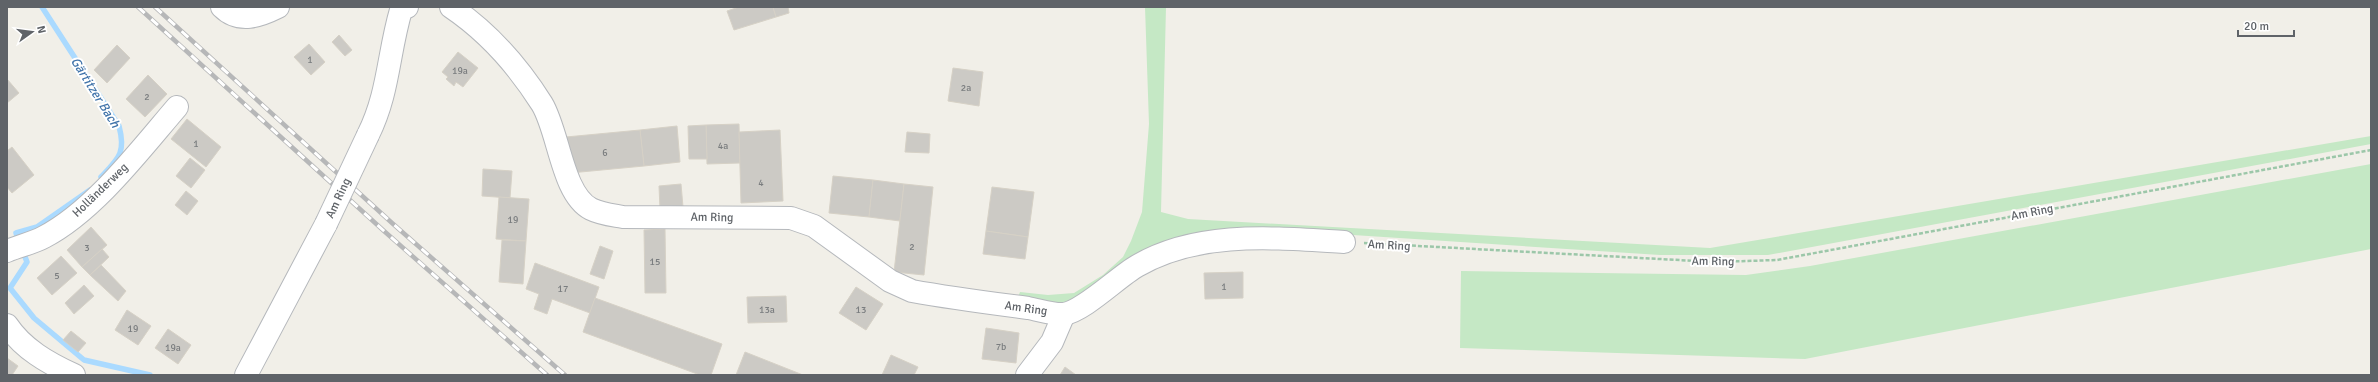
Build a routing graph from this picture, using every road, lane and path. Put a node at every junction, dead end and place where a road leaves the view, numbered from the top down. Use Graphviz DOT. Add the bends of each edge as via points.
graph roads {
  1 [pos="222,7"];
  2 [pos="278,7"];
  3 [pos="451,7"];
  4 [pos="402,8"];
  5 [pos="177,107"];
  6 [pos="2371,150"];
  7 [pos="1344,242"];
  8 [pos="15,248"];
  9 [pos="1064,314"];
  10 [pos="7,325"];
  11 [pos="74,375"];
  12 [pos="246,375"];
  13 [pos="1027,375"];
  1 -- 2 [label="street" via="243,18 260,16"];
  3 -- 9 [label="street, Am Ring" via="474,22 489,36 542,104 554,128 567,177 577,196 590,208 623,217 791,218 814,226 890,281 912,291"];
  4 -- 12 [label="street, Am Ring, bridge" via="393,36 382,100 368,135 326,224"];
  5 -- 8 [label="street, Holländerweg" via="101,192 76,214 44,237"];
  6 -- 7 [label="path, Am Ring" via="1777,260 1716,262"];
  7 -- 9 [label="street, Am Ring" via="1227,240 1190,244 1135,266 1101,293"];
  9 -- 13 [label="street, Am Ring" via="1052,342"];
  10 -- 11 [label="street" via="16,338 38,356"];
}
